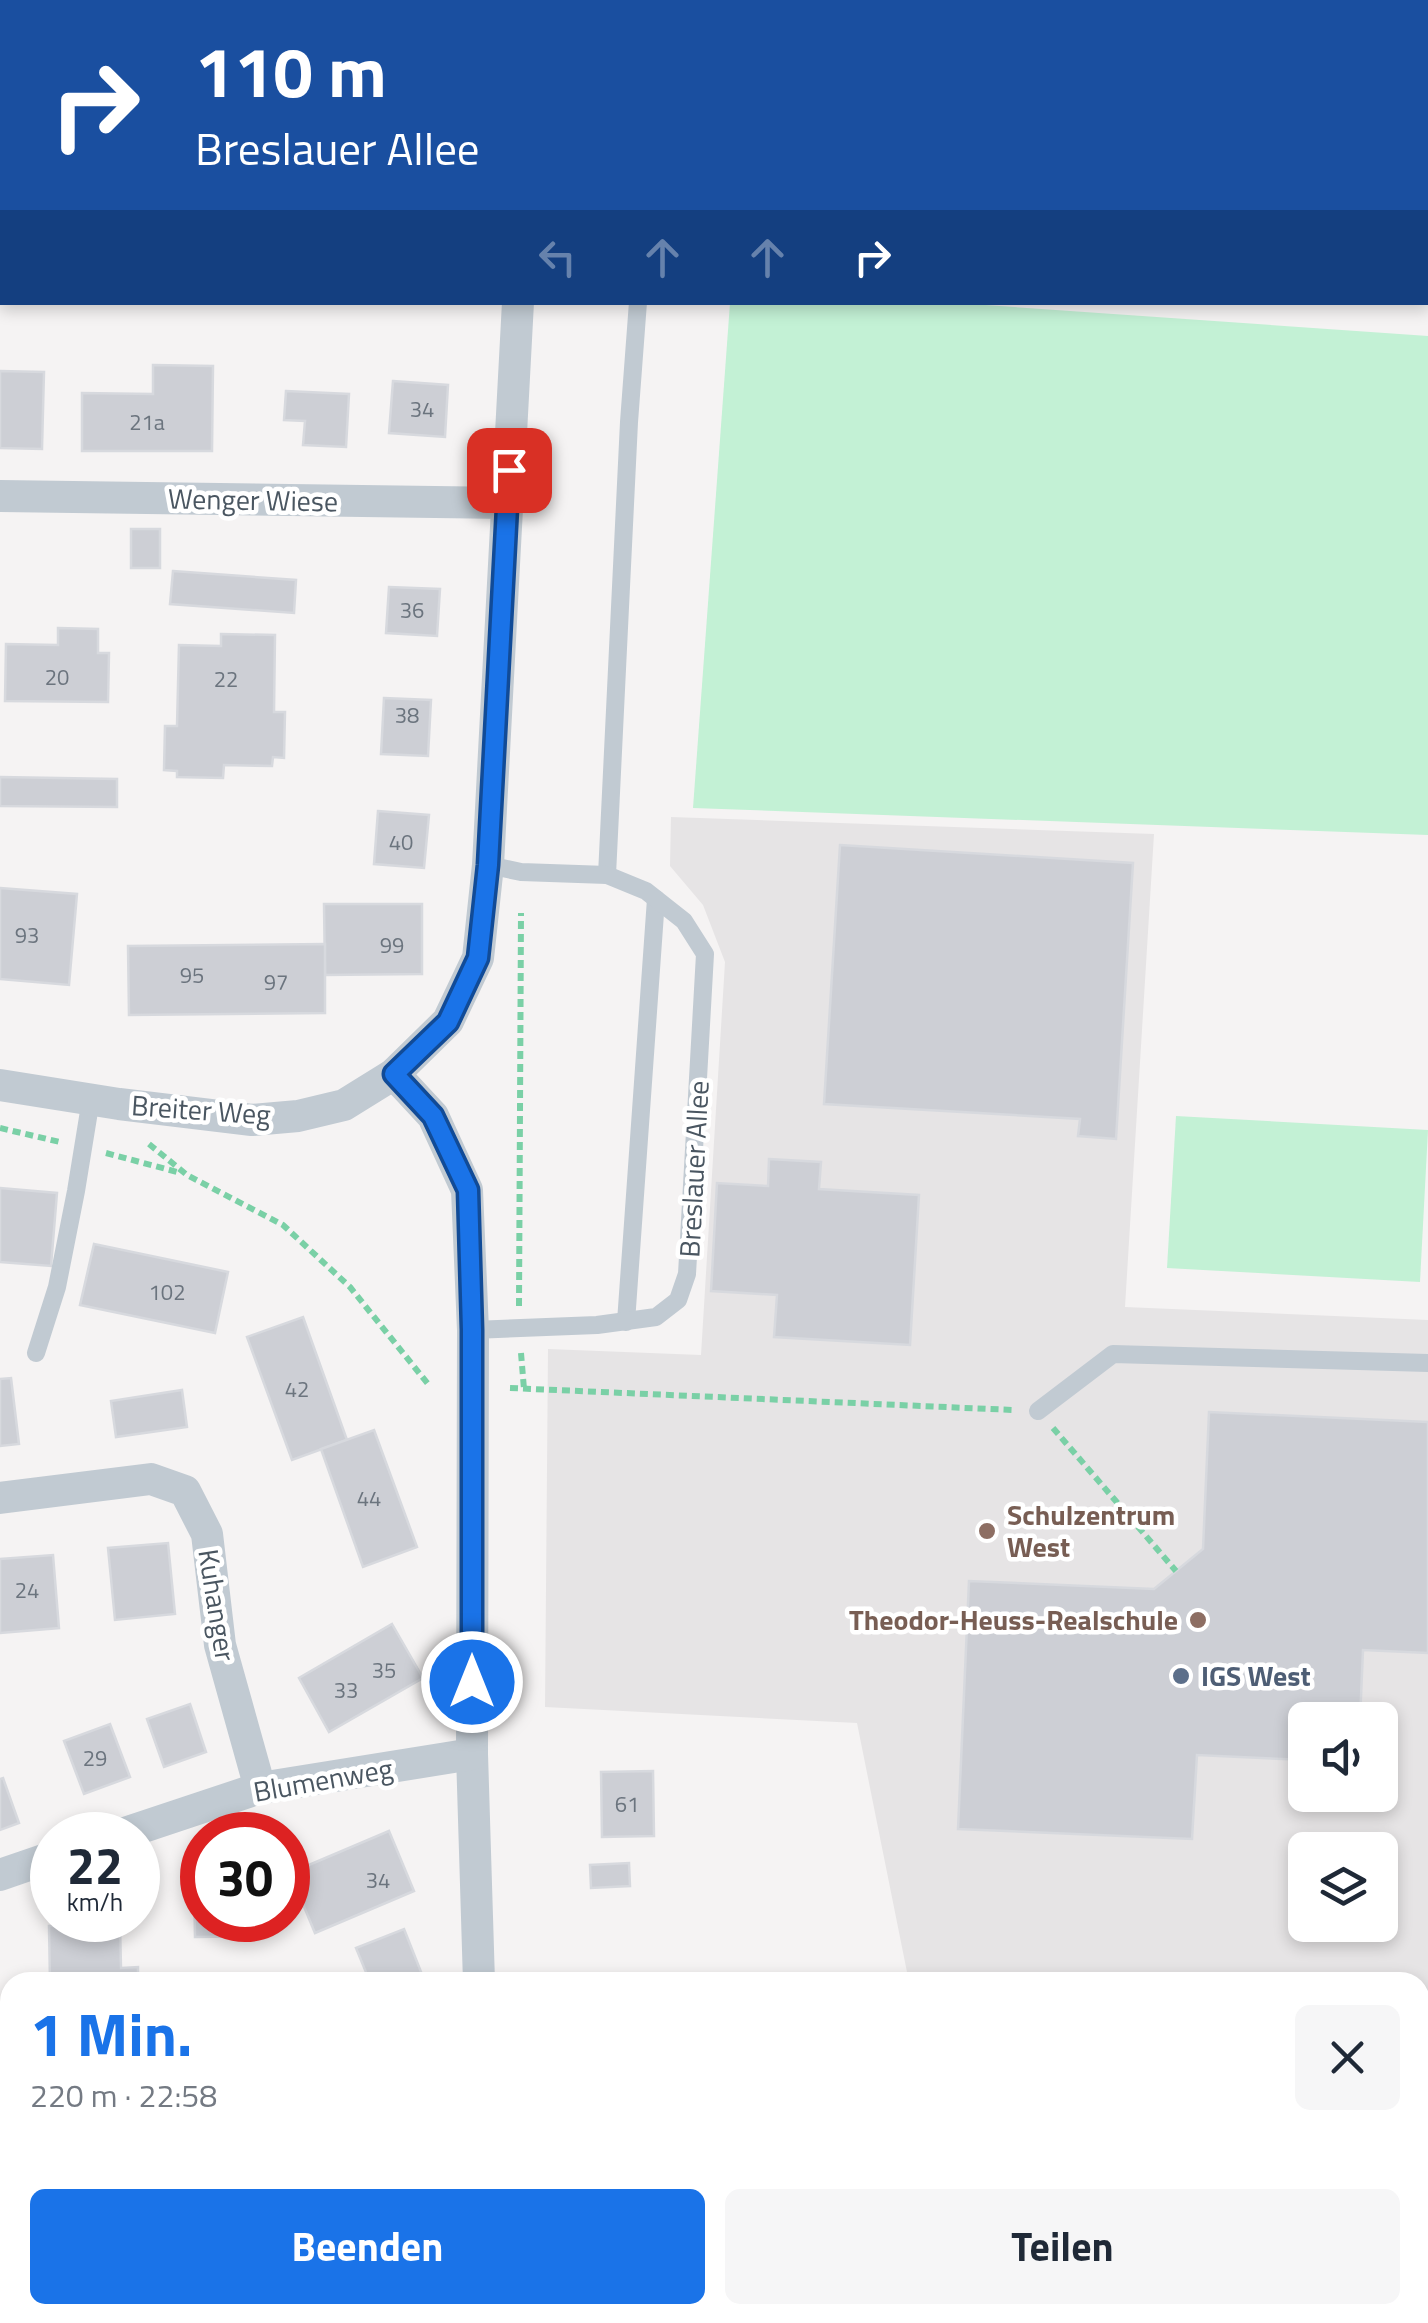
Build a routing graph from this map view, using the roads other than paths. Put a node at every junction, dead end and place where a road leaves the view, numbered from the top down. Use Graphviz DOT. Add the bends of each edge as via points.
graph roads {
  1 [pos="518,305"];
  2 [pos="638,305"];
  3 [pos="0,496"];
  4 [pos="507,504"];
  5 [pos="488,865"];
  6 [pos="608,875"];
  7 [pos="656,899"];
  8 [pos="394,1074"];
  9 [pos="0,1085"];
  10 [pos="105,1102"];
  11 [pos="626,1322"];
  12 [pos="472,1330"];
  13 [pos="36,1353"];
  14 [pos="1428,1363"];
  15 [pos="1038,1412"];
  16 [pos="0,1498"];
  17 [pos="472,1754"];
  18 [pos="260,1788"];
  19 [pos="160,1821"];
  20 [pos="30,1865"];
  21 [pos="0,1875"];
  22 [pos="479,1972"];
  1 -- 4 [label="street"];
  2 -- 6 [label="lane"];
  3 -- 4 [label="street, Wenger Wiese"];
  4 -- 5 [label="street"];
  5 -- 6 [label="lane, Breslauer Allee"];
  5 -- 8 [label="street" via="478,958 448,1022"];
  6 -- 7 [label="lane, Breslauer Allee"];
  7 -- 11 [label="lane"];
  7 -- 11 [label="lane, Breslauer Allee" via="684,921 704,954 688,1274 678,1300 656,1317"];
  8 -- 10 [label="street, Breiter Weg" via="344,1105 298,1116 252,1120"];
  8 -- 12 [label="street" via="433,1116 468,1190"];
  9 -- 10 [label="street, Breiter Weg"];
  10 -- 13 [label="lane"];
  11 -- 12 [label="lane, Breslauer Allee"];
  12 -- 17 [label="street"];
  14 -- 15 [label="lane" via="1114,1354"];
  16 -- 18 [label="street, Kuhanger" via="151,1479 185,1492 207,1534 220,1645"];
  17 -- 18 [label="street, Blumenweg"];
  17 -- 22 [label="street"];
  18 -- 19 [label="street, Blumenweg"];
  20 -- 21 [label="street"];
}
